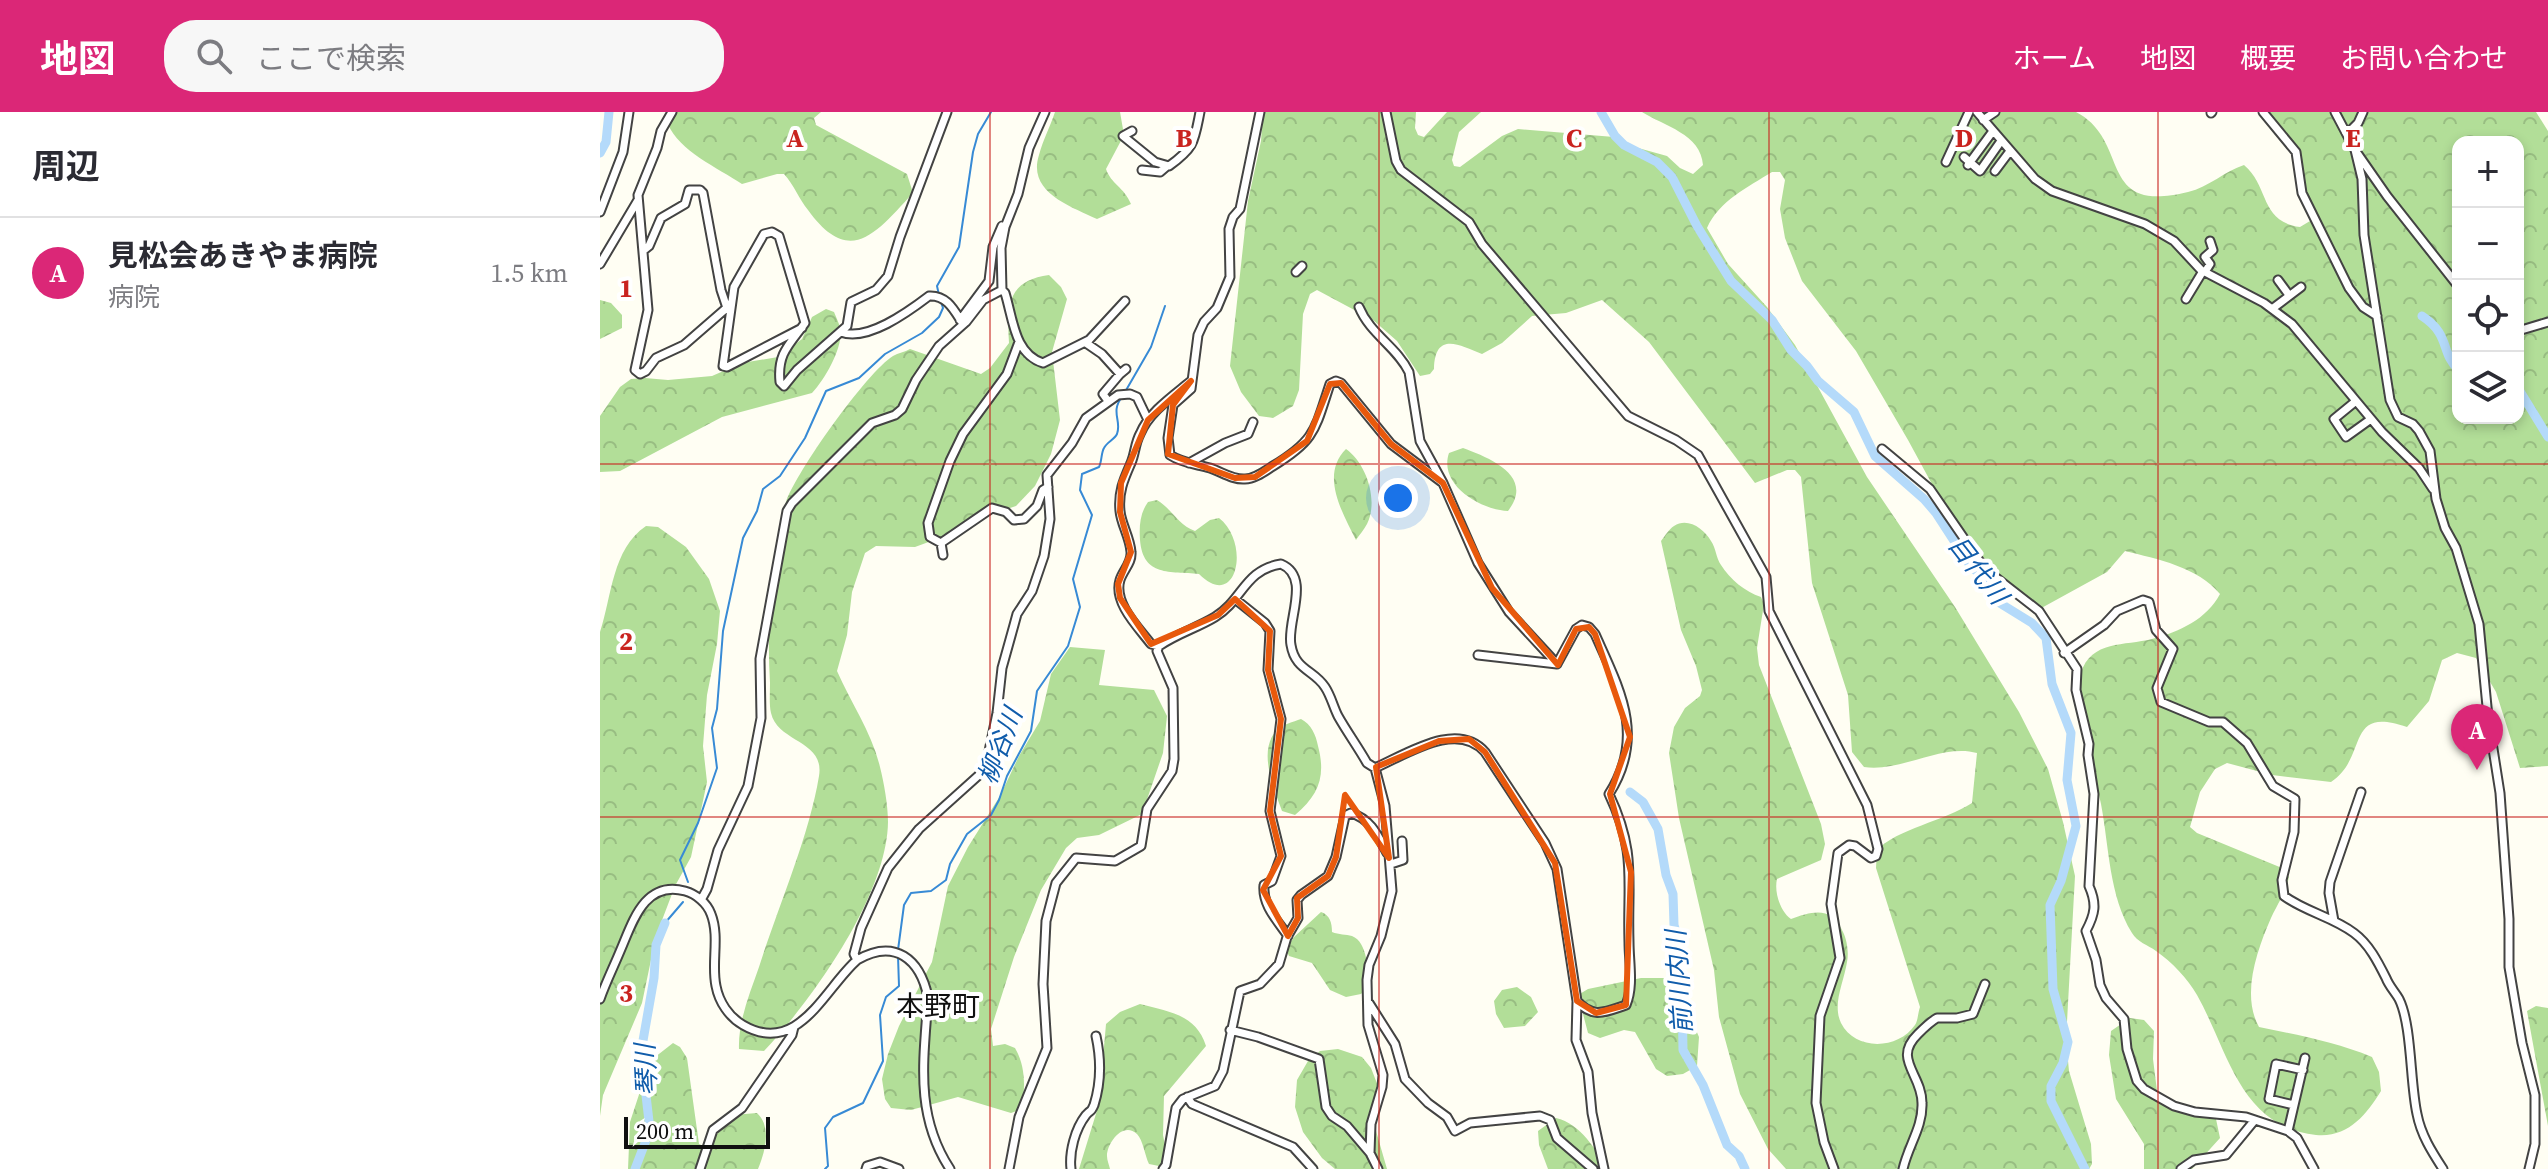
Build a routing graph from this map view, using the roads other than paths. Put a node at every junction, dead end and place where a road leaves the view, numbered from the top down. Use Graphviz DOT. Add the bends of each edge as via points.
graph roads {
  1 [pos="629,112"];
  2 [pos="947,112"];
  3 [pos="1045,112"];
  4 [pos="1200,112"];
  5 [pos="1260,112"];
  6 [pos="1386,112"];
  7 [pos="1969,112"];
  8 [pos="1977,112"];
  9 [pos="1995,112"];
  10 [pos="2263,112"];
  11 [pos="2335,112"];
  12 [pos="2363,112"];
  13 [pos="670,113"];
  14 [pos="1983,120"];
  15 [pos="1132,131"];
  16 [pos="1993,131"];
  17 [pos="2347,134"];
  18 [pos="2001,141"];
  19 [pos="2355,150"];
  20 [pos="2010,151"];
  21 [pos="1946,162"];
  22 [pos="1167,166"];
  23 [pos="1142,170"];
  24 [pos="1995,171"];
  25 [pos="638,200"];
  26 [pos="601,208"];
  27 [pos="1008,217"];
  28 [pos="2210,241"];
  29 [pos="644,250"];
  30 [pos="600,264"];
  31 [pos="2204,271"];
  32 [pos="2278,280"];
  33 [pos="2453,280"];
  34 [pos="2301,287"];
  35 [pos="1002,290"];
  36 [pos="2289,295"];
  37 [pos="2186,299"];
  38 [pos="1125,301"];
  39 [pos="731,304"];
  40 [pos="1359,307"];
  41 [pos="2272,309"];
  42 [pos="2377,316"];
  43 [pos="962,322"];
  44 [pos="2548,322"];
  45 [pos="802,328"];
  46 [pos="2524,329"];
  47 [pos="841,332"];
  48 [pos="1019,342"];
  49 [pos="1086,343"];
  50 [pos="1191,381"];
  51 [pos="1108,401"];
  52 [pos="2356,401"];
  53 [pos="2371,419"];
  54 [pos="1148,420"];
  55 [pos="1253,422"];
  56 [pos="1882,449"];
  57 [pos="1189,463"];
  58 [pos="1443,483"];
  59 [pos="1048,487"];
  60 [pos="2434,491"];
  61 [pos="941,543"];
  62 [pos="943,555"];
  63 [pos="1235,599"];
  64 [pos="1159,646"];
  65 [pos="2064,653"];
  66 [pos="1478,655"];
  67 [pos="1557,664"];
  68 [pos="1375,768"];
  69 [pos="2361,792"];
  70 [pos="1402,841"];
  71 [pos="1390,861"];
  72 [pos="701,900"];
  73 [pos="2334,921"];
  74 [pos="1288,936"];
  75 [pos="857,960"];
  76 [pos="1985,984"];
  77 [pos="600,999"];
  78 [pos="1368,1001"];
  79 [pos="1577,1001"];
  80 [pos="794,1027"];
  81 [pos="1230,1030"];
  82 [pos="1096,1036"];
  83 [pos="2305,1058"];
  84 [pos="2303,1070"];
  85 [pos="1187,1097"];
  86 [pos="2294,1105"];
  87 [pos="2254,1121"];
  88 [pos="2288,1131"];
  89 [pos="1370,1153"];
  90 [pos="700,1169"];
  91 [pos="866,1169"];
  92 [pos="899,1169"];
  93 [pos="950,1169"];
  94 [pos="1009,1169"];
  95 [pos="1071,1169"];
  96 [pos="1163,1169"];
  97 [pos="1313,1169"];
  98 [pos="1378,1169"];
  99 [pos="1593,1169"];
  100 [pos="1604,1169"];
  101 [pos="1834,1169"];
  102 [pos="1903,1169"];
  103 [pos="2181,1169"];
  104 [pos="2314,1169"];
  105 [pos="2443,1169"];
  106 [pos="2529,1169"];
  1 -- 26 [label="street" via="617,173"];
  2 -- 47 [label="street" via="888,276 876,290 851,302"];
  3 -- 27 [label="street"];
  4 -- 22 [label="street" via="1193,147"];
  5 -- 50 [label="street" via="1240,209 1229,229 1230,277 1198,335"];
  6 -- 101 [label="street" via="1401,170 1469,222 1628,416 1698,455 1761,566 1769,611 1867,805 1878,849 1871,858 1849,845 1838,853 1831,904 1840,958 1820,1016 1816,1103"];
  7 -- 21 [label="street"];
  8 -- 14 [label="street"];
  9 -- 14 [label="street"];
  10 -- 42 [label="street" via="2296,152 2302,193 2349,288"];
  11 -- 17 [label="street"];
  12 -- 17 [label="street"];
  13 -- 25 [label="street"];
  14 -- 16 [label="street"];
  15 -- 22 [label="street" via="1123,136"];
  16 -- 18 [label="street"];
  16 -- 18 [label="street" via="1967,162 1980,171"];
  17 -- 19 [label="street"];
  18 -- 20 [label="street"];
  19 -- 33 [label="street"];
  19 -- 42 [label="street"];
  20 -- 24 [label="street"];
  20 -- 31 [label="street" via="2052,191 2145,224 2174,241"];
  22 -- 23 [label="street" via="1160,172"];
  25 -- 29 [label="street"];
  25 -- 30 [label="street"];
  27 -- 35 [label="street" via="1001,248"];
  27 -- 43 [label="street" via="993,247 989,281"];
  28 -- 31 [label="street" via="2213,250 2205,257 2210,264"];
  29 -- 39 [label="street" via="661,218 685,204 689,190 700,190 721,290 726,305"];
  29 -- 39 [label="street" via="648,310 635,370 640,374"];
  31 -- 37 [label="street"];
  31 -- 41 [label="street"];
  32 -- 36 [label="street"];
  34 -- 36 [label="street"];
  35 -- 43 [label="street" via="983,300"];
  35 -- 48 [label="street"];
  36 -- 41 [label="street"];
  38 -- 49 [label="street"];
  39 -- 45 [label="street" via="722,362 727,367"];
  39 -- 45 [label="street" via="736,279 764,234 772,232 783,248 805,323"];
  40 -- 58 [label="street" via="1364,320 1405,363 1420,441"];
  41 -- 52 [label="street" via="2292,324"];
  42 -- 60 [label="street" via="2390,400 2398,417 2413,424 2430,451"];
  43 -- 47 [label="street" via="949,303 929,296 892,322 858,334"];
  43 -- 72 [label="street" via="928,361 902,409 872,423 787,511 760,659 761,718 748,786"];
  44 -- 46 [label="street"];
  45 -- 47 [label="street" via="786,345 779,375 784,386"];
  48 -- 49 [label="street" via="1033,360 1043,363"];
  48 -- 61 [label="street" via="1007,374 950,461 928,523 930,537"];
  49 -- 51 [label="street" via="1123,372 1103,394"];
  50 -- 54 [label="street"];
  50 -- 57 [label="street" via="1191,389 1173,405 1168,438 1170,455"];
  51 -- 54 [label="street" via="1118,395 1137,397"];
  51 -- 59 [label="street" via="1081,425 1047,475"];
  52 -- 53 [label="street"];
  52 -- 53 [label="street" via="2334,419 2346,437"];
  53 -- 60 [label="street"];
  54 -- 64 [label="street" via="1121,483 1120,512 1131,552 1118,584 1131,620"];
  55 -- 57 [label="street" via="1248,434"];
  56 -- 65 [label="street" via="1930,489 1985,569 2039,611"];
  57 -- 58 [label="street" via="1246,480 1260,475 1307,441 1319,423 1330,384 1336,381 1391,444"];
  58 -- 67 [label="street" via="1492,588"];
  59 -- 61 [label="street" via="1024,519 1014,520 992,508"];
  59 -- 75 [label="street" via="1044,556 1017,614 988,756 979,775 919,829 888,868 861,928"];
  60 -- 106 [label="street" via="2479,624 2500,793 2509,967 2535,1095"];
  61 -- 62 [label="street"];
  63 -- 64 [label="street" via="1218,615"];
  63 -- 68 [label="street" via="1260,570 1288,567 1296,583 1290,642 1294,656 1323,684 1367,763"];
  63 -- 74 [label="street" via="1270,631 1268,670 1281,719 1270,811 1281,856 1263,890 1265,903"];
  64 -- 94 [label="street" via="1173,688 1172,771 1147,809 1141,846 1115,861 1076,858 1056,883 1044,949 1047,1048 1019,1117"];
  65 -- 73 [label="street" via="2117,611 2149,602 2156,630 2173,649 2157,688 2161,702 2209,722 2223,722 2247,743 2273,786 2295,799 2284,896"];
  65 -- 87 [label="street" via="2077,669 2094,794 2089,886 2095,900 2086,931 2100,985 2124,1019 2137,1081 2174,1106"];
  66 -- 67 [label="street"];
  67 -- 79 [label="street" via="1576,629 1589,627 1620,693 1630,737 1621,773 1609,794 1630,859 1631,989 1626,1005 1596,1013"];
  68 -- 71 [label="street"];
  68 -- 79 [label="street" via="1453,738 1477,743 1555,863"];
  69 -- 73 [label="street" via="2330,882"];
  70 -- 71 [label="street" via="1403,860"];
  71 -- 74 [label="street" via="1367,821 1351,813 1345,816 1328,876 1297,900 1298,918"];
  71 -- 78 [label="street" via="1392,891 1369,965"];
  72 -- 77 [label="street" via="676,889 646,899"];
  72 -- 80 [label="street" via="714,924 715,983 728,1012 742,1025 760,1031"];
  73 -- 105 [label="street" via="2356,934 2373,954 2399,999 2417,1116"];
  74 -- 81 [label="street" via="1279,964 1260,984 1240,991"];
  75 -- 80 [label="street"];
  75 -- 93 [label="street" via="892,952 920,970 928,997 924,1105 935,1143"];
  76 -- 102 [label="street" via="1973,1014 1937,1018 1908,1043 1906,1057 1922,1102 1919,1128"];
  78 -- 89 [label="street" via="1368,1025 1383,1075"];
  78 -- 99 [label="street" via="1395,1044 1405,1079 1455,1131 1470,1123 1540,1116 1550,1120 1557,1138"];
  79 -- 100 [label="street" via="1576,1040 1588,1072"];
  80 -- 90 [label="street" via="742,1108 713,1130"];
  81 -- 85 [label="street" via="1215,1086"];
  81 -- 89 [label="street" via="1319,1059 1326,1107"];
  82 -- 95 [label="street" via="1099,1081 1093,1109 1075,1135"];
  83 -- 84 [label="street"];
  84 -- 86 [label="street"];
  84 -- 86 [label="street" via="2276,1064 2269,1099"];
  85 -- 96 [label="street" via="1176,1108"];
  85 -- 97 [label="street" via="1192,1104 1293,1147"];
  86 -- 88 [label="street"];
  87 -- 88 [label="street"];
  87 -- 103 [label="street" via="2226,1155 2194,1160"];
  88 -- 104 [label="street"];
  89 -- 98 [label="street"];
  91 -- 92 [label="street" via="880,1162"];
}
